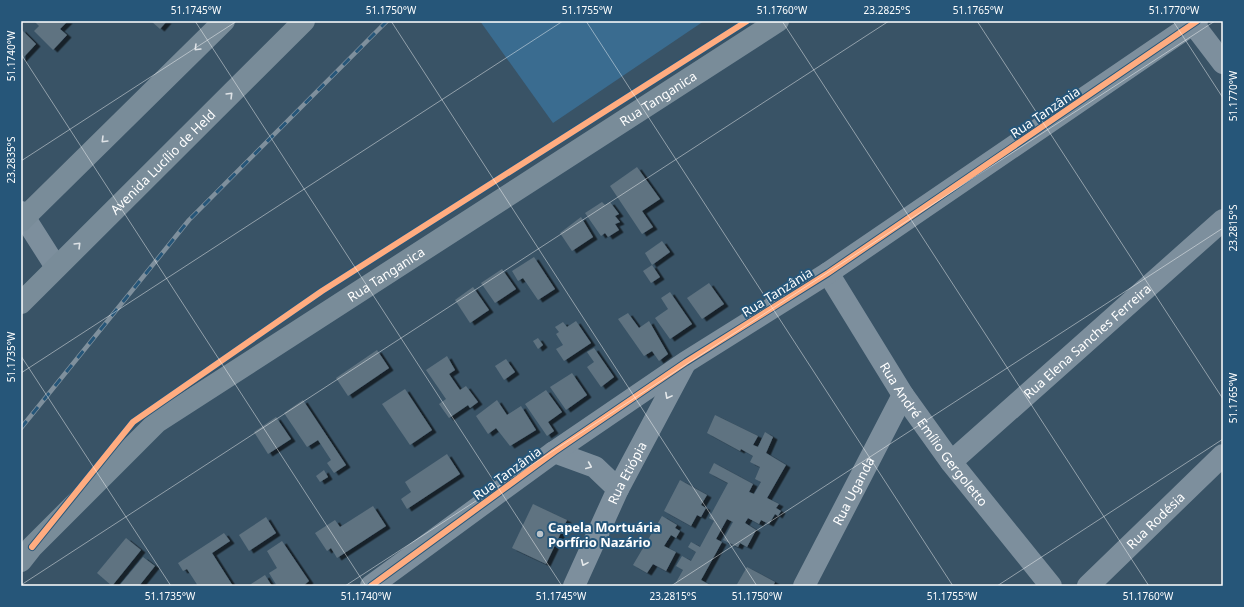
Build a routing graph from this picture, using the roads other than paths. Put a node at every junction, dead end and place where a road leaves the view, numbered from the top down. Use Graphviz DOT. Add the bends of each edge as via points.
graph roads {
  1 [pos="224,21"];
  2 [pos="304,21"];
  3 [pos="778,21"];
  4 [pos="1194,22"];
  5 [pos="1223,63"];
  6 [pos="22,217"];
  7 [pos="1223,220"];
  8 [pos="56,267"];
  9 [pos="828,273"];
  10 [pos="21,303"];
  11 [pos="686,362"];
  12 [pos="903,395"];
  13 [pos="554,452"];
  14 [pos="1223,455"];
  15 [pos="951,462"];
  16 [pos="618,489"];
  17 [pos="25,552"];
  18 [pos="1050,585"];
  19 [pos="371,586"];
  20 [pos="574,586"];
  21 [pos="804,586"];
  22 [pos="1088,586"];
  1 -- 6 [label="street, one-way"];
  8 -- 2 [label="street, Avenida Lucílio de Held, one-way"];
  3 -- 17 [label="street, Rua Tanganica" via="157,422"];
  4 -- 5 [label="street"];
  4 -- 9 [label="street, Rua Tanzânia"];
  6 -- 8 [label="street"];
  7 -- 15 [label="street, Rua Elena Sanches Ferreira"];
  8 -- 10 [label="street, Avenida Lucílio de Held"];
  9 -- 11 [label="street, Rua Tanzânia"];
  9 -- 12 [label="street, Rua André Emílio Gergoletto"];
  11 -- 13 [label="street, Rua Tanzânia"];
  11 -- 16 [label="street, Rua Etiópia, one-way"];
  12 -- 15 [label="street, Rua André Emílio Gergoletto"];
  12 -- 21 [label="street, Rua Uganda"];
  13 -- 16 [label="street, one-way" via="595,467"];
  13 -- 19 [label="street, Rua Tanzânia"];
  14 -- 22 [label="street, Rua Rodésia"];
  15 -- 18 [label="street, Rua André Emílio Gergoletto"];
  16 -- 20 [label="street, Rua Etiópia, one-way"];
}
